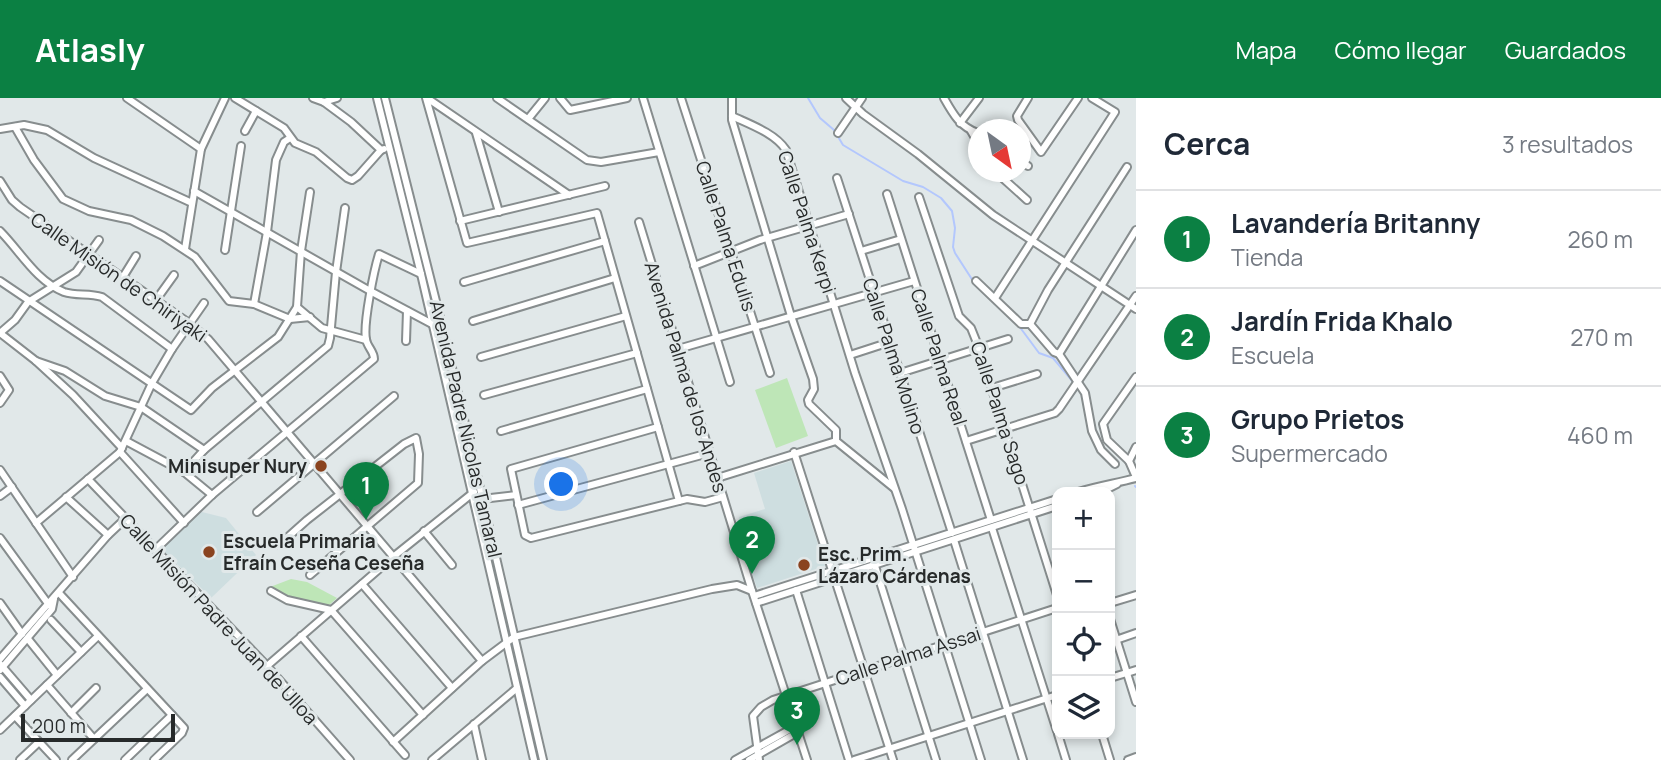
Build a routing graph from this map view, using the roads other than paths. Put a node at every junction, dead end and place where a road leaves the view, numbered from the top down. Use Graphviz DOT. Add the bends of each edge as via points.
graph roads {
  1 [pos="127,98"];
  2 [pos="225,98"];
  3 [pos="235,98"];
  4 [pos="313,98"];
  5 [pos="337,98"];
  6 [pos="377,98"];
  7 [pos="385,98"];
  8 [pos="427,98"];
  9 [pos="498,98"];
  10 [pos="545,98"];
  11 [pos="560,98"];
  12 [pos="627,98"];
  13 [pos="643,98"];
  14 [pos="681,98"];
  15 [pos="732,98"];
  16 [pos="846,98"];
  17 [pos="862,98"];
  18 [pos="944,98"];
  19 [pos="979,98"];
  20 [pos="1028,98"];
  21 [pos="1078,98"];
  22 [pos="1092,98"];
  23 [pos="599,101"];
  24 [pos="324,102"];
  25 [pos="856,108"];
  26 [pos="256,111"];
  27 [pos="732,116"];
  28 [pos="528,119"];
  29 [pos="960,122"];
  30 [pos="15,127"];
  31 [pos="968,129"];
  32 [pos="0,130"];
  33 [pos="245,131"];
  34 [pos="476,132"];
  35 [pos="838,133"];
  36 [pos="290,138"];
  37 [pos="241,146"];
  38 [pos="389,148"];
  39 [pos="201,149"];
  40 [pos="382,150"];
  41 [pos="659,152"];
  42 [pos="1127,167"];
  43 [pos="837,178"];
  44 [pos="0,181"];
  45 [pos="1007,182"];
  46 [pos="605,186"];
  47 [pos="194,191"];
  48 [pos="310,192"];
  49 [pos="887,194"];
  50 [pos="569,195"];
  51 [pos="919,197"];
  52 [pos="1027,200"];
  53 [pos="192,203"];
  54 [pos="345,208"];
  55 [pos="231,211"];
  56 [pos="499,212"];
  57 [pos="849,214"];
  58 [pos="460,221"];
  59 [pos="639,222"];
  60 [pos="809,224"];
  61 [pos="1136,230"];
  62 [pos="0,231"];
  63 [pos="267,232"];
  64 [pos="768,237"];
  65 [pos="901,239"];
  66 [pos="99,240"];
  67 [pos="605,241"];
  68 [pos="1031,242"];
  69 [pos="184,249"];
  70 [pos="225,250"];
  71 [pos="301,251"];
  72 [pos="861,251"];
  73 [pos="730,252"];
  74 [pos="89,253"];
  75 [pos="136,256"];
  76 [pos="1065,264"];
  77 [pos="694,266"];
  78 [pos="336,272"];
  79 [pos="421,274"];
  80 [pos="173,275"];
  81 [pos="123,277"];
  82 [pos="615,278"];
  83 [pos="0,281"];
  84 [pos="914,281"];
  85 [pos="976,281"];
  86 [pos="464,282"];
  87 [pos="54,287"];
  88 [pos="1101,287"];
  89 [pos="372,292"];
  90 [pos="874,292"];
  91 [pos="1136,296"];
  92 [pos="995,298"];
  93 [pos="156,300"];
  94 [pos="28,302"];
  95 [pos="204,303"];
  96 [pos="254,304"];
  97 [pos="834,304"];
  98 [pos="297,307"];
  99 [pos="1133,307"];
  100 [pos="407,311"];
  101 [pos="626,316"];
  102 [pos="791,316"];
  103 [pos="310,317"];
  104 [pos="290,319"];
  105 [pos="472,321"];
  106 [pos="189,323"];
  107 [pos="433,324"];
  108 [pos="1030,324"];
  109 [pos="756,326"];
  110 [pos="443,329"];
  111 [pos="331,331"];
  112 [pos="0,333"];
  113 [pos="716,337"];
  114 [pos="1008,339"];
  115 [pos="366,340"];
  116 [pos="407,341"];
  117 [pos="890,342"];
  118 [pos="979,348"];
  119 [pos="172,349"];
  120 [pos="678,349"];
  121 [pos="636,353"];
  122 [pos="1059,354"];
  123 [pos="850,355"];
  124 [pos="481,357"];
  125 [pos="36,361"];
  126 [pos="939,361"];
  127 [pos="235,369"];
  128 [pos="771,373"];
  129 [pos="900,373"];
  130 [pos="1037,374"];
  131 [pos="0,376"];
  132 [pos="1136,377"];
  133 [pos="730,382"];
  134 [pos="152,383"];
  135 [pos="1076,386"];
  136 [pos="992,388"];
  137 [pos="647,389"];
  138 [pos="484,395"];
  139 [pos="394,396"];
  140 [pos="261,401"];
  141 [pos="0,402"];
  142 [pos="141,407"];
  143 [pos="658,427"];
  144 [pos="1005,428"];
  145 [pos="501,431"];
  146 [pos="287,432"];
  147 [pos="966,440"];
  148 [pos="836,441"];
  149 [pos="123,447"];
  150 [pos="1136,447"];
  151 [pos="204,450"];
  152 [pos="794,452"];
  153 [pos="709,453"];
  154 [pos="1129,461"];
  155 [pos="314,464"];
  156 [pos="668,464"];
  157 [pos="1115,464"];
  158 [pos="0,470"];
  159 [pos="184,472"];
  160 [pos="717,478"];
  161 [pos="1136,478"];
  162 [pos="89,479"];
  163 [pos="1118,483"];
  164 [pos="12,487"];
  165 [pos="1095,487"];
  166 [pos="1110,487"];
  167 [pos="895,488"];
  168 [pos="480,490"];
  169 [pos="471,492"];
  170 [pos="212,495"];
  171 [pos="340,495"];
  172 [pos="516,495"];
  173 [pos="0,496"];
  174 [pos="66,497"];
  175 [pos="723,497"];
  176 [pos="482,499"];
  177 [pos="679,501"];
  178 [pos="1052,501"];
  179 [pos="518,505"];
  180 [pos="1052,507"];
  181 [pos="1031,511"];
  182 [pos="257,512"];
  183 [pos="125,519"];
  184 [pos="36,523"];
  185 [pos="184,523"];
  186 [pos="992,524"];
  187 [pos="366,526"];
  188 [pos="424,531"];
  189 [pos="108,535"];
  190 [pos="953,537"];
  191 [pos="0,538"];
  192 [pos="279,545"];
  193 [pos="155,550"];
  194 [pos="914,550"];
  195 [pos="393,557"];
  196 [pos="452,565"];
  197 [pos="875,566"];
  198 [pos="310,575"];
  199 [pos="834,575"];
  200 [pos="73,577"];
  201 [pos="1052,579"];
  202 [pos="362,583"];
  203 [pos="796,590"];
  204 [pos="271,592"];
  205 [pos="1136,595"];
  206 [pos="754,597"];
  207 [pos="53,601"];
  208 [pos="1115,601"];
  209 [pos="0,603"];
  210 [pos="331,610"];
  211 [pos="1052,610"];
  212 [pos="51,620"];
  213 [pos="1021,620"];
  214 [pos="982,632"];
  215 [pos="1136,633"];
  216 [pos="25,636"];
  217 [pos="98,636"];
  218 [pos="301,636"];
  219 [pos="514,637"];
  220 [pos="1115,637"];
  221 [pos="1116,640"];
  222 [pos="506,641"];
  223 [pos="943,644"];
  224 [pos="81,652"];
  225 [pos="903,657"];
  226 [pos="482,661"];
  227 [pos="1,665"];
  228 [pos="267,666"];
  229 [pos="864,670"];
  230 [pos="1136,670"];
  231 [pos="1127,673"];
  232 [pos="57,675"];
  233 [pos="0,677"];
  234 [pos="1115,677"];
  235 [pos="824,682"];
  236 [pos="47,685"];
  237 [pos="96,688"];
  238 [pos="147,688"];
  239 [pos="452,688"];
  240 [pos="517,688"];
  241 [pos="786,695"];
  242 [pos="1052,696"];
  243 [pos="1047,698"];
  244 [pos="31,700"];
  245 [pos="1136,702"];
  246 [pos="25,706"];
  247 [pos="1007,711"];
  248 [pos="71,713"];
  249 [pos="1052,714"];
  250 [pos="172,715"];
  251 [pos="422,715"];
  252 [pos="15,716"];
  253 [pos="969,723"];
  254 [pos="474,724"];
  255 [pos="797,729"];
  256 [pos="0,730"];
  257 [pos="929,736"];
  258 [pos="94,739"];
  259 [pos="1060,739"];
  260 [pos="1104,739"];
  261 [pos="39,742"];
  262 [pos="393,742"];
  263 [pos="890,749"];
  264 [pos="758,754"];
  265 [pos="405,755"];
  266 [pos="439,757"];
  267 [pos="1136,757"];
  268 [pos="77,758"];
  269 [pos="20,760"];
  270 [pos="56,760"];
  271 [pos="125,760"];
  272 [pos="154,760"];
  273 [pos="350,760"];
  274 [pos="432,760"];
  275 [pos="482,760"];
  276 [pos="534,760"];
  277 [pos="543,760"];
  278 [pos="735,760"];
  279 [pos="749,760"];
  280 [pos="807,760"];
  281 [pos="852,760"];
  282 [pos="893,760"];
  283 [pos="936,760"];
  284 [pos="981,760"];
  285 [pos="1023,760"];
  286 [pos="1066,760"];
  287 [pos="1110,760"];
  288 [pos="1128,760"];
  1 -- 39 [label="street"];
  2 -- 39 [label="street"];
  3 -- 26 [label="street"];
  4 -- 24 [label="street"];
  5 -- 24 [label="street"];
  6 -- 38 [label="street, Avenida Padre Nicolas Tamaral"];
  7 -- 110 [label="street, Avenida Padre Nicolas Tamaral"];
  8 -- 34 [label="street"];
  8 -- 58 [label="street"];
  9 -- 28 [label="street"];
  10 -- 28 [label="street"];
  11 -- 23 [label="street" via="570,110"];
  12 -- 23 [label="street"];
  13 -- 41 [label="street"];
  14 -- 73 [label="street, Calle Palma Edulis"];
  15 -- 27 [label="street"];
  16 -- 25 [label="street"];
  17 -- 25 [label="street"];
  18 -- 29 [label="street"];
  19 -- 29 [label="street"];
  20 -- 21 [label="street" via="1017,116 1041,152"];
  22 -- 68 [label="street" via="1115,112"];
  24 -- 40 [label="street"];
  25 -- 35 [label="street"];
  25 -- 68 [label="street"];
  26 -- 33 [label="street"];
  26 -- 36 [label="street" via="284,128"];
  27 -- 60 [label="street, Calle Palma Kerpi" via="783,146"];
  27 -- 64 [label="street"];
  28 -- 41 [label="street" via="587,160 601,162"];
  29 -- 31 [label="street"];
  30 -- 32 [label="street"];
  30 -- 53 [label="street" via="33,125 47,130 94,159"];
  30 -- 69 [label="street" via="65,201 131,220"];
  34 -- 50 [label="street"];
  34 -- 56 [label="street"];
  36 -- 40 [label="street" via="352,180"];
  36 -- 63 [label="street" via="276,160"];
  37 -- 55 [label="street"];
  38 -- 40 [label="street"];
  38 -- 79 [label="street, Avenida Padre Nicolas Tamaral"];
  39 -- 47 [label="street"];
  41 -- 77 [label="street"];
  42 -- 76 [label="street"];
  43 -- 57 [label="street, Calle Palma Molino"];
  44 -- 74 [label="street, Calle Misión de Chiriyaki" via="20,207"];
  45 -- 52 [label="street"];
  46 -- 50 [label="street"];
  47 -- 53 [label="street"];
  47 -- 55 [label="street"];
  48 -- 71 [label="street"];
  49 -- 65 [label="street, Calle Palma Real"];
  50 -- 56 [label="street"];
  51 -- 118 [label="street, Calle Palma Sago" via="959,316 971,328"];
  53 -- 69 [label="street"];
  54 -- 78 [label="street"];
  55 -- 63 [label="street"];
  55 -- 70 [label="street"];
  56 -- 58 [label="street"];
  57 -- 60 [label="street"];
  57 -- 72 [label="street, Calle Palma Molino"];
  58 -- 67 [label="street" via="467,243 597,213"];
  59 -- 120 [label="street, Avenida Palma de los Andes"];
  60 -- 64 [label="street"];
  60 -- 97 [label="street, Calle Palma Kerpi"];
  61 -- 88 [label="street"];
  62 -- 87 [label="street"];
  63 -- 71 [label="street"];
  63 -- 96 [label="street"];
  64 -- 73 [label="street"];
  64 -- 102 [label="street"];
  65 -- 72 [label="street"];
  65 -- 84 [label="street, Calle Palma Real"];
  66 -- 74 [label="street"];
  67 -- 82 [label="street"];
  67 -- 86 [label="street"];
  68 -- 76 [label="street"];
  68 -- 92 [label="street"];
  69 -- 96 [label="street" via="226,299"];
  71 -- 78 [label="street"];
  71 -- 98 [label="street"];
  72 -- 90 [label="street, Calle Palma Molino"];
  73 -- 77 [label="street"];
  73 -- 109 [label="street, Calle Palma Edulis"];
  74 -- 81 [label="street, Calle Misión de Chiriyaki"];
  74 -- 87 [label="street" via="76,272"];
  75 -- 81 [label="street"];
  76 -- 88 [label="street"];
  76 -- 108 [label="street"];
  77 -- 113 [label="street"];
  78 -- 89 [label="street"];
  78 -- 111 [label="street"];
  79 -- 89 [label="street" via="379,254"];
  79 -- 107 [label="street, Avenida Padre Nicolas Tamaral"];
  80 -- 93 [label="street"];
  81 -- 93 [label="street, Calle Misión de Chiriyaki"];
  82 -- 101 [label="street"];
  82 -- 105 [label="street"];
  83 -- 94 [label="street"];
  84 -- 90 [label="street"];
  84 -- 126 [label="street, Calle Palma Real"];
  85 -- 92 [label="street"];
  87 -- 94 [label="street"];
  87 -- 119 [label="street" via="102,297"];
  88 -- 99 [label="street"];
  88 -- 122 [label="street"];
  89 -- 100 [label="street"];
  89 -- 115 [label="street"];
  90 -- 97 [label="street"];
  90 -- 117 [label="street, Calle Palma Molino"];
  91 -- 99 [label="street"];
  92 -- 108 [label="street" via="1021,324"];
  93 -- 106 [label="street, Calle Misión de Chiriyaki"];
  94 -- 112 [label="street"];
  94 -- 134 [label="street"];
  95 -- 106 [label="street"];
  96 -- 104 [label="street"];
  97 -- 102 [label="street"];
  97 -- 123 [label="street, Calle Palma Kerpi"];
  98 -- 103 [label="street"];
  98 -- 104 [label="street"];
  99 -- 135 [label="street"];
  100 -- 107 [label="street"];
  100 -- 116 [label="street"];
  101 -- 121 [label="street"];
  101 -- 124 [label="street"];
  102 -- 109 [label="street"];
  102 -- 148 [label="street" via="814,383 809,404 836,430"];
  103 -- 104 [label="street"];
  103 -- 111 [label="street"];
  104 -- 127 [label="street" via="278,337"];
  106 -- 119 [label="street"];
  106 -- 127 [label="street, Calle Misión de Chiriyaki"];
  107 -- 110 [label="street"];
  107 -- 169 [label="street, Avenida Padre Nicolas Tamaral"];
  108 -- 122 [label="street"];
  109 -- 113 [label="street"];
  109 -- 128 [label="street, Calle Palma Edulis"];
  110 -- 168 [label="street, Avenida Padre Nicolas Tamaral"];
  111 -- 115 [label="street"];
  111 -- 140 [label="street" via="328,346"];
  112 -- 125 [label="street"];
  113 -- 120 [label="street"];
  113 -- 133 [label="street"];
  114 -- 118 [label="street"];
  115 -- 146 [label="street" via="375,356"];
  117 -- 123 [label="street"];
  117 -- 129 [label="street, Calle Palma Molino"];
  118 -- 126 [label="street"];
  118 -- 136 [label="street, Calle Palma Sago"];
  119 -- 134 [label="street"];
  120 -- 153 [label="street, Avenida Palma de los Andes"];
  121 -- 137 [label="street"];
  121 -- 138 [label="street"];
  122 -- 135 [label="street"];
  123 -- 167 [label="street, Calle Palma Kerpi"];
  125 -- 142 [label="street" via="65,371 104,396"];
  125 -- 149 [label="street"];
  126 -- 129 [label="street"];
  126 -- 147 [label="street, Calle Palma Real"];
  127 -- 134 [label="street" via="191,410"];
  127 -- 140 [label="street, Calle Misión de Chiriyaki"];
  129 -- 190 [label="street, Calle Palma Molino"];
  130 -- 136 [label="street"];
  131 -- 141 [label="street" via="9,390"];
  132 -- 154 [label="street" via="1103,424 1107,439"];
  134 -- 142 [label="street"];
  135 -- 144 [label="street" via="1055,413"];
  135 -- 157 [label="street" via="1085,393 1092,431 1101,450"];
  136 -- 144 [label="street, Calle Palma Sago"];
  137 -- 143 [label="street"];
  137 -- 145 [label="street"];
  139 -- 155 [label="street"];
  140 -- 146 [label="street, Calle Misión de Chiriyaki"];
  140 -- 151 [label="street"];
  142 -- 149 [label="street"];
  142 -- 151 [label="street"];
  143 -- 156 [label="street"];
  143 -- 172 [label="street" via="514,467 510,471"];
  144 -- 147 [label="street"];
  144 -- 181 [label="street, Calle Palma Sago"];
  146 -- 155 [label="street, Calle Misión de Chiriyaki"];
  146 -- 170 [label="street"];
  147 -- 186 [label="street, Calle Palma Real"];
  148 -- 152 [label="street"];
  148 -- 167 [label="street"];
  149 -- 159 [label="street"];
  149 -- 162 [label="street"];
  149 -- 185 [label="street"];
  150 -- 154 [label="street"];
  151 -- 159 [label="street"];
  152 -- 160 [label="street"];
  152 -- 199 [label="street"];
  153 -- 156 [label="street"];
  153 -- 160 [label="street, Avenida Palma de los Andes"];
  154 -- 161 [label="street"];
  155 -- 171 [label="street, Calle Misión de Chiriyaki"];
  155 -- 182 [label="street"];
  156 -- 177 [label="street"];
  156 -- 179 [label="street"];
  158 -- 164 [label="street"];
  159 -- 170 [label="street"];
  160 -- 175 [label="street, Avenida Palma de los Andes"];
  161 -- 163 [label="street"];
  162 -- 174 [label="street"];
  162 -- 183 [label="street, Calle Misión Padre Juan de Ulloa"];
  163 -- 165 [label="street"];
  163 -- 166 [label="street"];
  164 -- 173 [label="street"];
  164 -- 184 [label="street"];
  167 -- 194 [label="street, Calle Palma Kerpi"];
  168 -- 169 [label="street"];
  168 -- 176 [label="street, Avenida Padre Nicolas Tamaral"];
  169 -- 188 [label="street"];
  169 -- 222 [label="street, Avenida Padre Nicolas Tamaral"];
  170 -- 185 [label="street"];
  171 -- 187 [label="street, Calle Misión de Chiriyaki"];
  171 -- 187 [label="street" via="416,438 418,483"];
  171 -- 192 [label="street"];
  172 -- 176 [label="street"];
  172 -- 179 [label="street"];
  174 -- 184 [label="street"];
  174 -- 189 [label="street"];
  175 -- 177 [label="street"];
  175 -- 206 [label="street, Avenida Palma de los Andes"];
  176 -- 219 [label="street, Avenida Padre Nicolas Tamaral"];
  177 -- 179 [label="street" via="531,538 525,534"];
  178 -- 181 [label="street"];
  180 -- 181 [label="street"];
  181 -- 186 [label="street"];
  181 -- 201 [label="street, Calle Palma Sago"];
  183 -- 189 [label="street"];
  183 -- 193 [label="street, Calle Misión Padre Juan de Ulloa"];
  184 -- 200 [label="street"];
  185 -- 193 [label="street"];
  186 -- 190 [label="street"];
  186 -- 213 [label="street, Calle Palma Real"];
  187 -- 195 [label="street, Calle Misión de Chiriyaki"];
  187 -- 198 [label="street"];
  188 -- 195 [label="street"];
  188 -- 196 [label="street"];
  189 -- 200 [label="street"];
  190 -- 194 [label="street"];
  190 -- 214 [label="street, Calle Palma Molino"];
  191 -- 207 [label="street"];
  193 -- 228 [label="street, Calle Misión Padre Juan de Ulloa"];
  194 -- 197 [label="street"];
  194 -- 199 [label="street"];
  194 -- 223 [label="street, Calle Palma Kerpi"];
  195 -- 202 [label="street"];
  195 -- 226 [label="street, Calle Misión de Chiriyaki"];
  197 -- 199 [label="street"];
  197 -- 225 [label="street"];
  199 -- 203 [label="street"];
  199 -- 206 [label="street"];
  199 -- 229 [label="street"];
  200 -- 207 [label="street"];
  202 -- 210 [label="street"];
  202 -- 239 [label="street"];
  203 -- 206 [label="street"];
  203 -- 235 [label="street"];
  204 -- 210 [label="street"];
  205 -- 208 [label="street"];
  206 -- 219 [label="street" via="737,585 712,589"];
  206 -- 241 [label="street, Avenida Palma de los Andes"];
  207 -- 216 [label="street"];
  207 -- 217 [label="street"];
  209 -- 216 [label="street"];
  210 -- 218 [label="street"];
  210 -- 251 [label="street"];
  211 -- 213 [label="street, Calle Palma Assai"];
  212 -- 224 [label="street"];
  213 -- 214 [label="street, Calle Palma Assai"];
  213 -- 243 [label="street, Calle Palma Real"];
  214 -- 223 [label="street, Calle Palma Assai"];
  214 -- 247 [label="street, Calle Palma Molino"];
  215 -- 221 [label="street"];
  216 -- 227 [label="street"];
  216 -- 232 [label="street"];
  217 -- 224 [label="street"];
  217 -- 238 [label="street"];
  218 -- 228 [label="street"];
  218 -- 262 [label="street"];
  219 -- 222 [label="street"];
  219 -- 277 [label="street, Avenida Padre Nicolas Tamaral"];
  220 -- 221 [label="street"];
  221 -- 231 [label="street"];
  222 -- 226 [label="street"];
  222 -- 240 [label="street, Avenida Padre Nicolas Tamaral"];
  223 -- 225 [label="street, Calle Palma Assai"];
  223 -- 253 [label="street, Calle Palma Kerpi"];
  224 -- 232 [label="street"];
  225 -- 229 [label="street, Calle Palma Assai"];
  225 -- 257 [label="street"];
  226 -- 239 [label="street"];
  227 -- 244 [label="street"];
  228 -- 273 [label="street, Calle Misión Padre Juan de Ulloa"];
  229 -- 235 [label="street, Calle Palma Assai"];
  229 -- 263 [label="street"];
  230 -- 231 [label="street"];
  231 -- 234 [label="street"];
  231 -- 245 [label="street"];
  232 -- 236 [label="street"];
  233 -- 246 [label="street"];
  235 -- 241 [label="street, Calle Palma Assai"];
  235 -- 281 [label="street"];
  236 -- 244 [label="street"];
  236 -- 248 [label="street"];
  237 -- 248 [label="street"];
  238 -- 250 [label="street"];
  238 -- 258 [label="street"];
  239 -- 251 [label="street"];
  240 -- 254 [label="street"];
  240 -- 276 [label="street, Avenida Padre Nicolas Tamaral"];
  241 -- 255 [label="street, Avenida Palma de los Andes"];
  241 -- 264 [label="street, Calle Palma Assai" via="761,707 754,716"];
  242 -- 243 [label="street"];
  243 -- 247 [label="street"];
  243 -- 249 [label="street, Calle Palma Real"];
  244 -- 246 [label="street"];
  246 -- 252 [label="street"];
  247 -- 253 [label="street"];
  247 -- 285 [label="street, Calle Palma Molino"];
  248 -- 258 [label="street"];
  250 -- 271 [label="street"];
  250 -- 272 [label="street" via="184,731"];
  251 -- 262 [label="street"];
  252 -- 256 [label="street"];
  252 -- 261 [label="street"];
  253 -- 257 [label="street"];
  253 -- 284 [label="street, Calle Palma Kerpi"];
  254 -- 266 [label="street"];
  254 -- 275 [label="street"];
  255 -- 264 [label="street"];
  255 -- 280 [label="street, Avenida Palma de los Andes"];
  257 -- 263 [label="street"];
  257 -- 283 [label="street"];
  258 -- 268 [label="street"];
  259 -- 286 [label="street, Calle Palma Real"];
  260 -- 287 [label="street"];
  261 -- 269 [label="street"];
  261 -- 270 [label="street"];
  262 -- 265 [label="street"];
  263 -- 281 [label="street"];
  263 -- 282 [label="street"];
  264 -- 278 [label="street"];
  264 -- 279 [label="street"];
  266 -- 274 [label="street"];
  267 -- 288 [label="street"];
}
